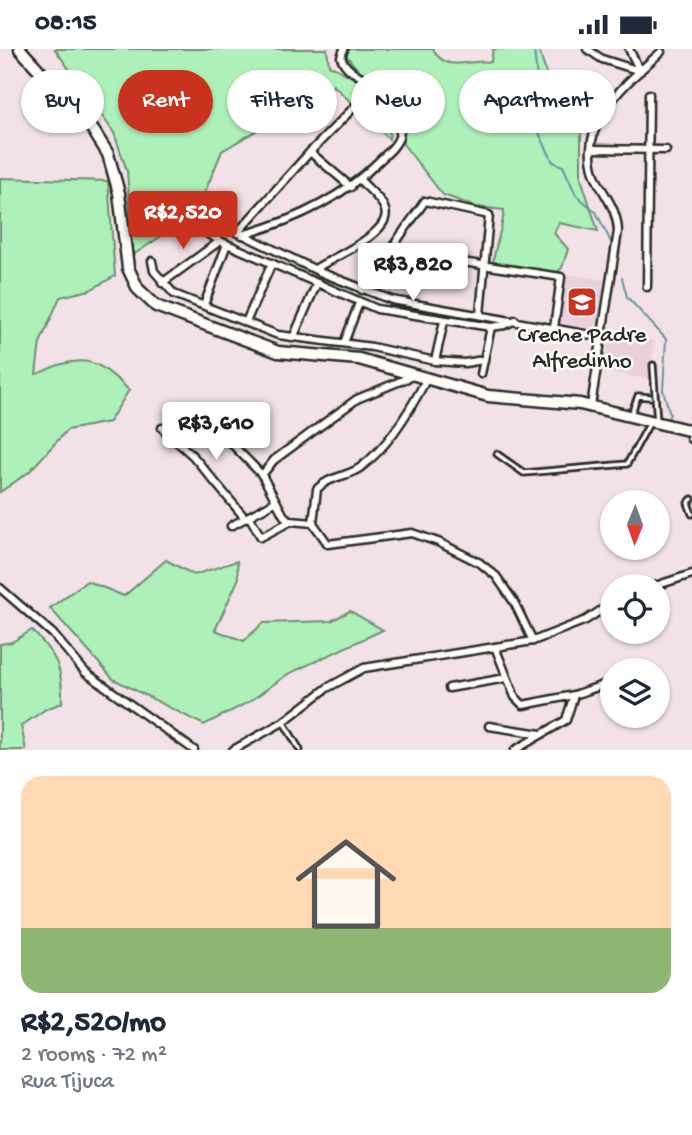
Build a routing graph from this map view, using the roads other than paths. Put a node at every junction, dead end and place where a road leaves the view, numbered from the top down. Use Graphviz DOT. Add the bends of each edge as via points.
graph roads {
  1 [pos="20,49"];
  2 [pos="344,49"];
  3 [pos="587,49"];
  4 [pos="629,49"];
  5 [pos="661,52"];
  6 [pos="353,70"];
  7 [pos="640,71"];
  8 [pos="649,94"];
  9 [pos="351,110"];
  10 [pos="399,133"];
  11 [pos="592,149"];
  12 [pos="650,149"];
  13 [pos="666,150"];
  14 [pos="310,152"];
  15 [pos="360,180"];
  16 [pos="351,187"];
  17 [pos="240,234"];
  18 [pos="224,243"];
  19 [pos="390,251"];
  20 [pos="152,261"];
  21 [pos="272,263"];
  22 [pos="484,264"];
  23 [pos="315,269"];
  24 [pos="162,283"];
  25 [pos="317,283"];
  26 [pos="648,287"];
  27 [pos="362,290"];
  28 [pos="359,303"];
  29 [pos="204,305"];
  30 [pos="480,315"];
  31 [pos="514,320"];
  32 [pos="444,321"];
  33 [pos="246,322"];
  34 [pos="491,327"];
  35 [pos="554,328"];
  36 [pos="602,337"];
  37 [pos="293,338"];
  38 [pos="345,343"];
  39 [pos="484,360"];
  40 [pos="435,362"];
  41 [pos="653,365"];
  42 [pos="481,374"];
  43 [pos="422,376"];
  44 [pos="650,397"];
  45 [pos="590,406"];
  46 [pos="196,407"];
  47 [pos="630,416"];
  48 [pos="654,423"];
  49 [pos="162,428"];
  50 [pos="692,436"];
  51 [pos="497,454"];
  52 [pos="262,475"];
  53 [pos="692,499"];
  54 [pos="275,502"];
  55 [pos="692,514"];
  56 [pos="247,517"];
  57 [pos="291,521"];
  58 [pos="313,523"];
  59 [pos="231,526"];
  60 [pos="692,574"];
  61 [pos="670,581"];
  62 [pos="0,588"];
  63 [pos="600,611"];
  64 [pos="533,641"];
  65 [pos="495,647"];
  66 [pos="506,678"];
  67 [pos="600,686"];
  68 [pos="449,688"];
  69 [pos="574,695"];
  70 [pos="283,722"];
  71 [pos="489,726"];
  72 [pos="541,734"];
  73 [pos="194,750"];
  74 [pos="233,750"];
  75 [pos="300,750"];
  76 [pos="515,750"];
  1 -- 43 [label="main road" via="93,130 108,154 120,193 126,261 134,281 156,306 278,352 359,359"];
  2 -- 6 [label="street" via="344,65"];
  3 -- 7 [label="street"];
  4 -- 7 [label="street"];
  5 -- 7 [label="street"];
  7 -- 11 [label="street" via="600,115"];
  8 -- 12 [label="street"];
  9 -- 14 [label="street"];
  10 -- 15 [label="street" via="398,141"];
  11 -- 12 [label="street"];
  11 -- 36 [label="street" via="596,174 615,209 618,231"];
  12 -- 13 [label="street"];
  12 -- 26 [label="street"];
  14 -- 16 [label="street"];
  14 -- 17 [label="street"];
  15 -- 16 [label="street"];
  15 -- 23 [label="street" via="386,211 384,223 370,237"];
  16 -- 17 [label="street" via="322,204"];
  17 -- 18 [label="street" via="208,219 202,226 205,232"];
  17 -- 23 [label="street"];
  18 -- 21 [label="street"];
  18 -- 24 [label="street"];
  18 -- 29 [label="street"];
  19 -- 22 [label="street"];
  19 -- 22 [label="street" via="425,201 489,215"];
  19 -- 27 [label="street"];
  20 -- 24 [label="street"];
  21 -- 25 [label="street"];
  21 -- 33 [label="street"];
  22 -- 30 [label="street"];
  22 -- 35 [label="street" via="561,278"];
  23 -- 27 [label="street"];
  24 -- 29 [label="street" via="174,294"];
  25 -- 28 [label="street"];
  25 -- 37 [label="street"];
  27 -- 30 [label="street" via="392,300"];
  28 -- 32 [label="street"];
  28 -- 38 [label="street"];
  29 -- 33 [label="street"];
  30 -- 31 [label="street"];
  31 -- 34 [label="street"];
  31 -- 35 [label="street"];
  32 -- 34 [label="street"];
  32 -- 40 [label="street"];
  33 -- 37 [label="street"];
  34 -- 39 [label="street"];
  35 -- 36 [label="street"];
  36 -- 45 [label="street"];
  37 -- 38 [label="street"];
  38 -- 40 [label="street"];
  39 -- 40 [label="street"];
  39 -- 42 [label="street"];
  41 -- 48 [label="lane"];
  43 -- 45 [label="main road" via="488,396"];
  43 -- 52 [label="street" via="357,398 274,460"];
  43 -- 58 [label="street" via="405,420 365,464 317,489"];
  44 -- 47 [label="lane" via="637,396"];
  45 -- 47 [label="main road"];
  46 -- 52 [label="street"];
  47 -- 48 [label="main road"];
  48 -- 50 [label="main road"];
  48 -- 51 [label="lane" via="627,464 524,473"];
  49 -- 56 [label="street"];
  52 -- 54 [label="street"];
  53 -- 55 [label="lane" via="688,503"];
  54 -- 56 [label="street"];
  54 -- 57 [label="street"];
  56 -- 57 [label="street" via="261,537"];
  56 -- 59 [label="street"];
  57 -- 58 [label="street"];
  58 -- 64 [label="street" via="328,544 422,534 480,563 496,576 514,602"];
  60 -- 61 [label="street"];
  62 -- 73 [label="street" via="53,634 85,672"];
  63 -- 64 [label="street"];
  64 -- 65 [label="street"];
  65 -- 66 [label="street"];
  65 -- 70 [label="street" via="364,668 327,688"];
  66 -- 68 [label="street"];
  66 -- 69 [label="street" via="523,705"];
  67 -- 69 [label="street"];
  69 -- 72 [label="street" via="566,720"];
  70 -- 74 [label="street"];
  70 -- 75 [label="lane"];
  71 -- 72 [label="street"];
  72 -- 76 [label="street"];
}
